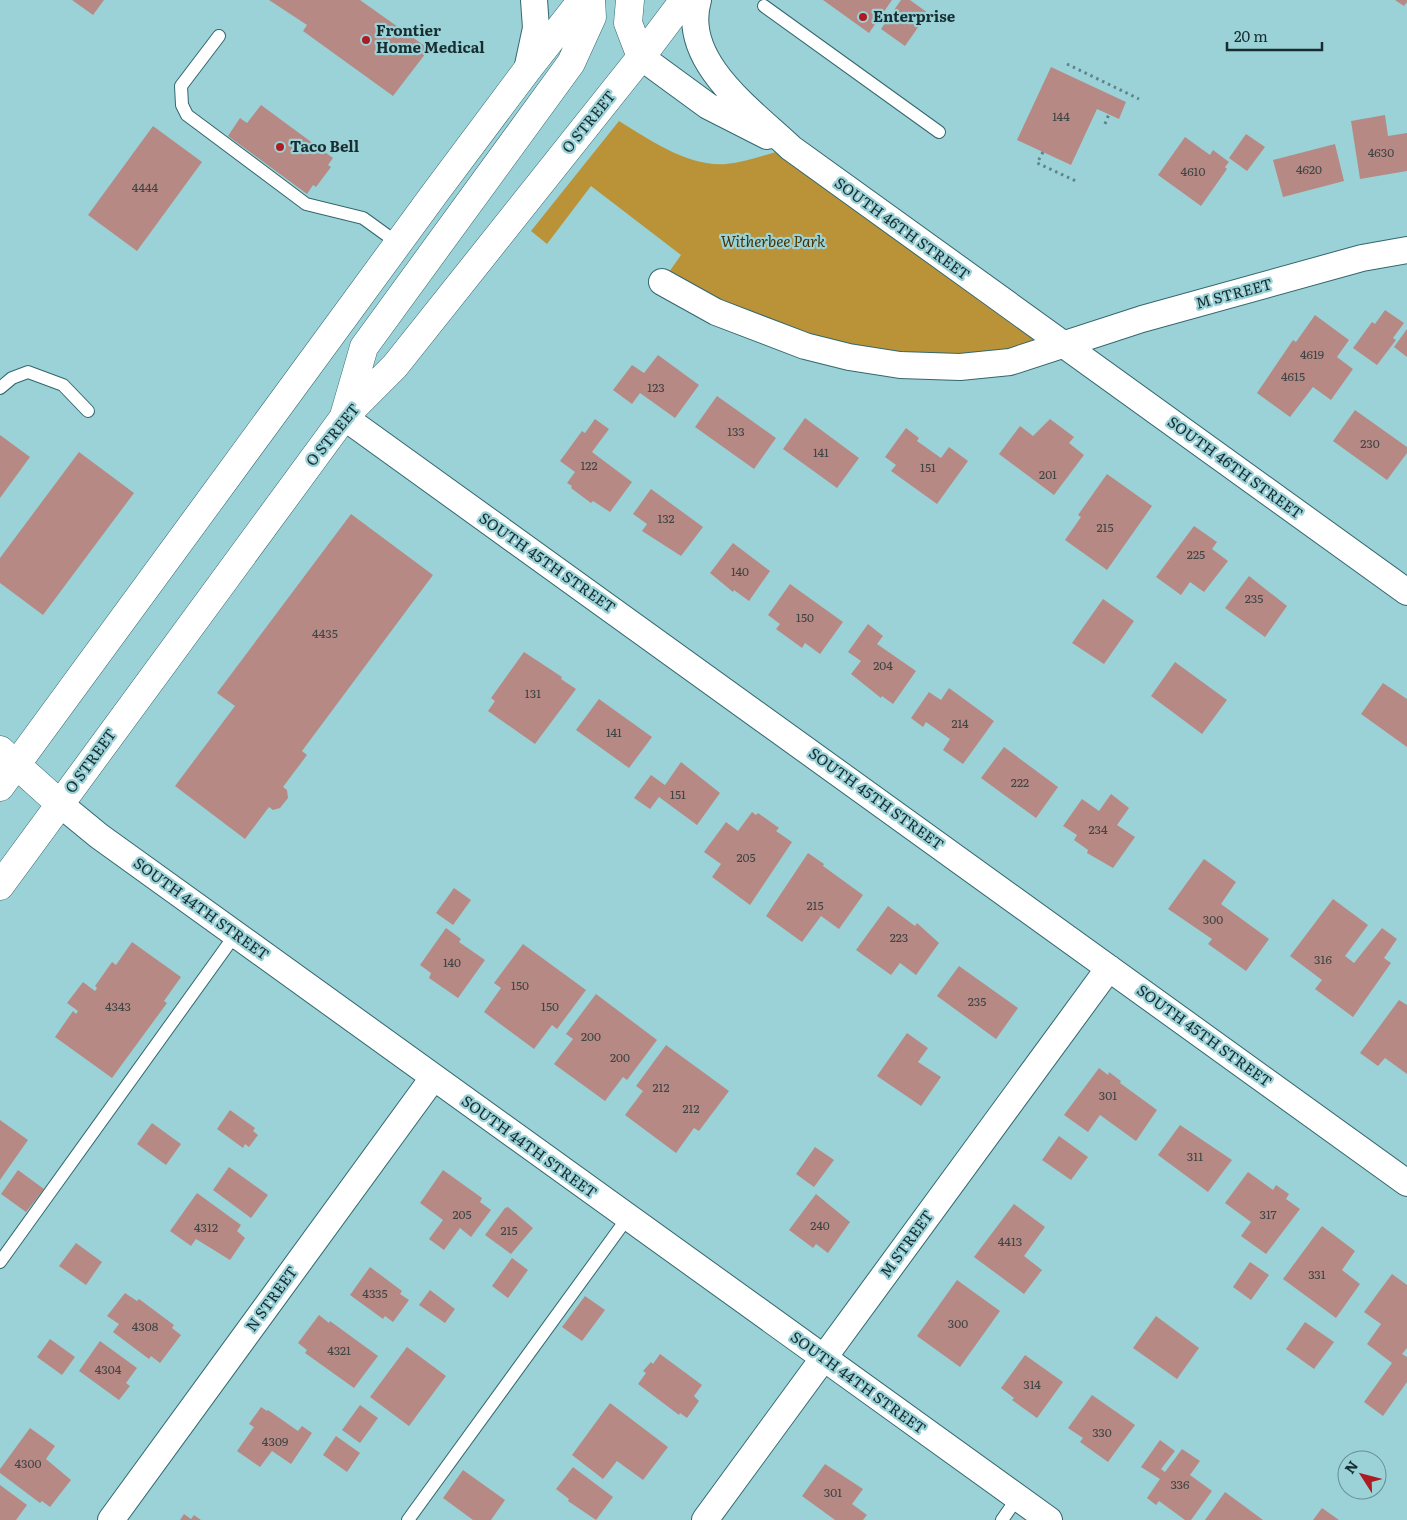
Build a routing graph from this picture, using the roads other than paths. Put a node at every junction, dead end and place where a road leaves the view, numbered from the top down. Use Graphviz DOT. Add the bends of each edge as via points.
graph roads {
  1 [pos="534,0"];
  2 [pos="582,0"];
  3 [pos="591,0"];
  4 [pos="630,0"];
  5 [pos="684,0"];
  6 [pos="698,0"];
  7 [pos="764,6"];
  8 [pos="219,36"];
  9 [pos="641,57"];
  10 [pos="527,70"];
  11 [pos="939,132"];
  12 [pos="791,148"];
  13 [pos="399,244"];
  14 [pos="1407,250"];
  15 [pos="662,282"];
  16 [pos="1062,344"];
  17 [pos="0,388"];
  18 [pos="88,412"];
  19 [pos="344,417"];
  20 [pos="1407,592"];
  21 [pos="8,758"];
  22 [pos="0,786"];
  23 [pos="60,804"];
  24 [pos="0,886"];
  25 [pos="235,935"];
  26 [pos="1109,968"];
  27 [pos="433,1078"];
  28 [pos="1407,1182"];
  29 [pos="628,1218"];
  30 [pos="0,1262"];
  31 [pos="823,1358"];
  32 [pos="1018,1497"];
  33 [pos="111,1520"];
  34 [pos="408,1520"];
  35 [pos="705,1520"];
  36 [pos="1002,1520"];
  37 [pos="1049,1520"];
  1 -- 10 [label="street" via="536,28"];
  2 -- 10 [label="main road"];
  3 -- 19 [label="main road" via="592,17 571,63 364,347"];
  4 -- 9 [label="main road" via="628,24"];
  5 -- 9 [label="main road, O STREET"];
  6 -- 12 [label="street, SOUTH 46TH STREET" via="695,33 707,62 726,86"];
  7 -- 11 [label="lane"];
  8 -- 13 [label="lane" via="181,86 182,106 187,115 306,204 362,218"];
  9 -- 12 [label="street, SOUTH 46TH STREET" via="708,106"];
  9 -- 19 [label="main road, O STREET" via="395,366"];
  10 -- 13 [label="main road"];
  12 -- 16 [label="street, SOUTH 46TH STREET"];
  13 -- 21 [label="main road"];
  14 -- 16 [label="street, M STREET" via="1318,270"];
  15 -- 16 [label="street" via="716,312 760,331 849,357 960,368 1010,362"];
  16 -- 20 [label="street, SOUTH 46TH STREET"];
  17 -- 18 [label="lane" via="12,378 28,372 63,385"];
  19 -- 23 [label="main road, O STREET"];
  19 -- 26 [label="street, SOUTH 45TH STREET"];
  21 -- 22 [label="main road"];
  21 -- 23 [label="main road, SOUTH 44TH STREET"];
  23 -- 24 [label="main road, O STREET"];
  23 -- 25 [label="street, SOUTH 44TH STREET"];
  25 -- 27 [label="street, SOUTH 44TH STREET"];
  25 -- 30 [label="lane"];
  26 -- 28 [label="street, SOUTH 45TH STREET"];
  26 -- 31 [label="street, M STREET"];
  27 -- 29 [label="street, SOUTH 44TH STREET"];
  27 -- 33 [label="street, N STREET"];
  29 -- 31 [label="street, SOUTH 44TH STREET"];
  29 -- 34 [label="lane"];
  31 -- 32 [label="street, SOUTH 44TH STREET"];
  31 -- 35 [label="street, M STREET"];
  32 -- 36 [label="lane"];
  32 -- 37 [label="street, SOUTH 44TH STREET"];
}
